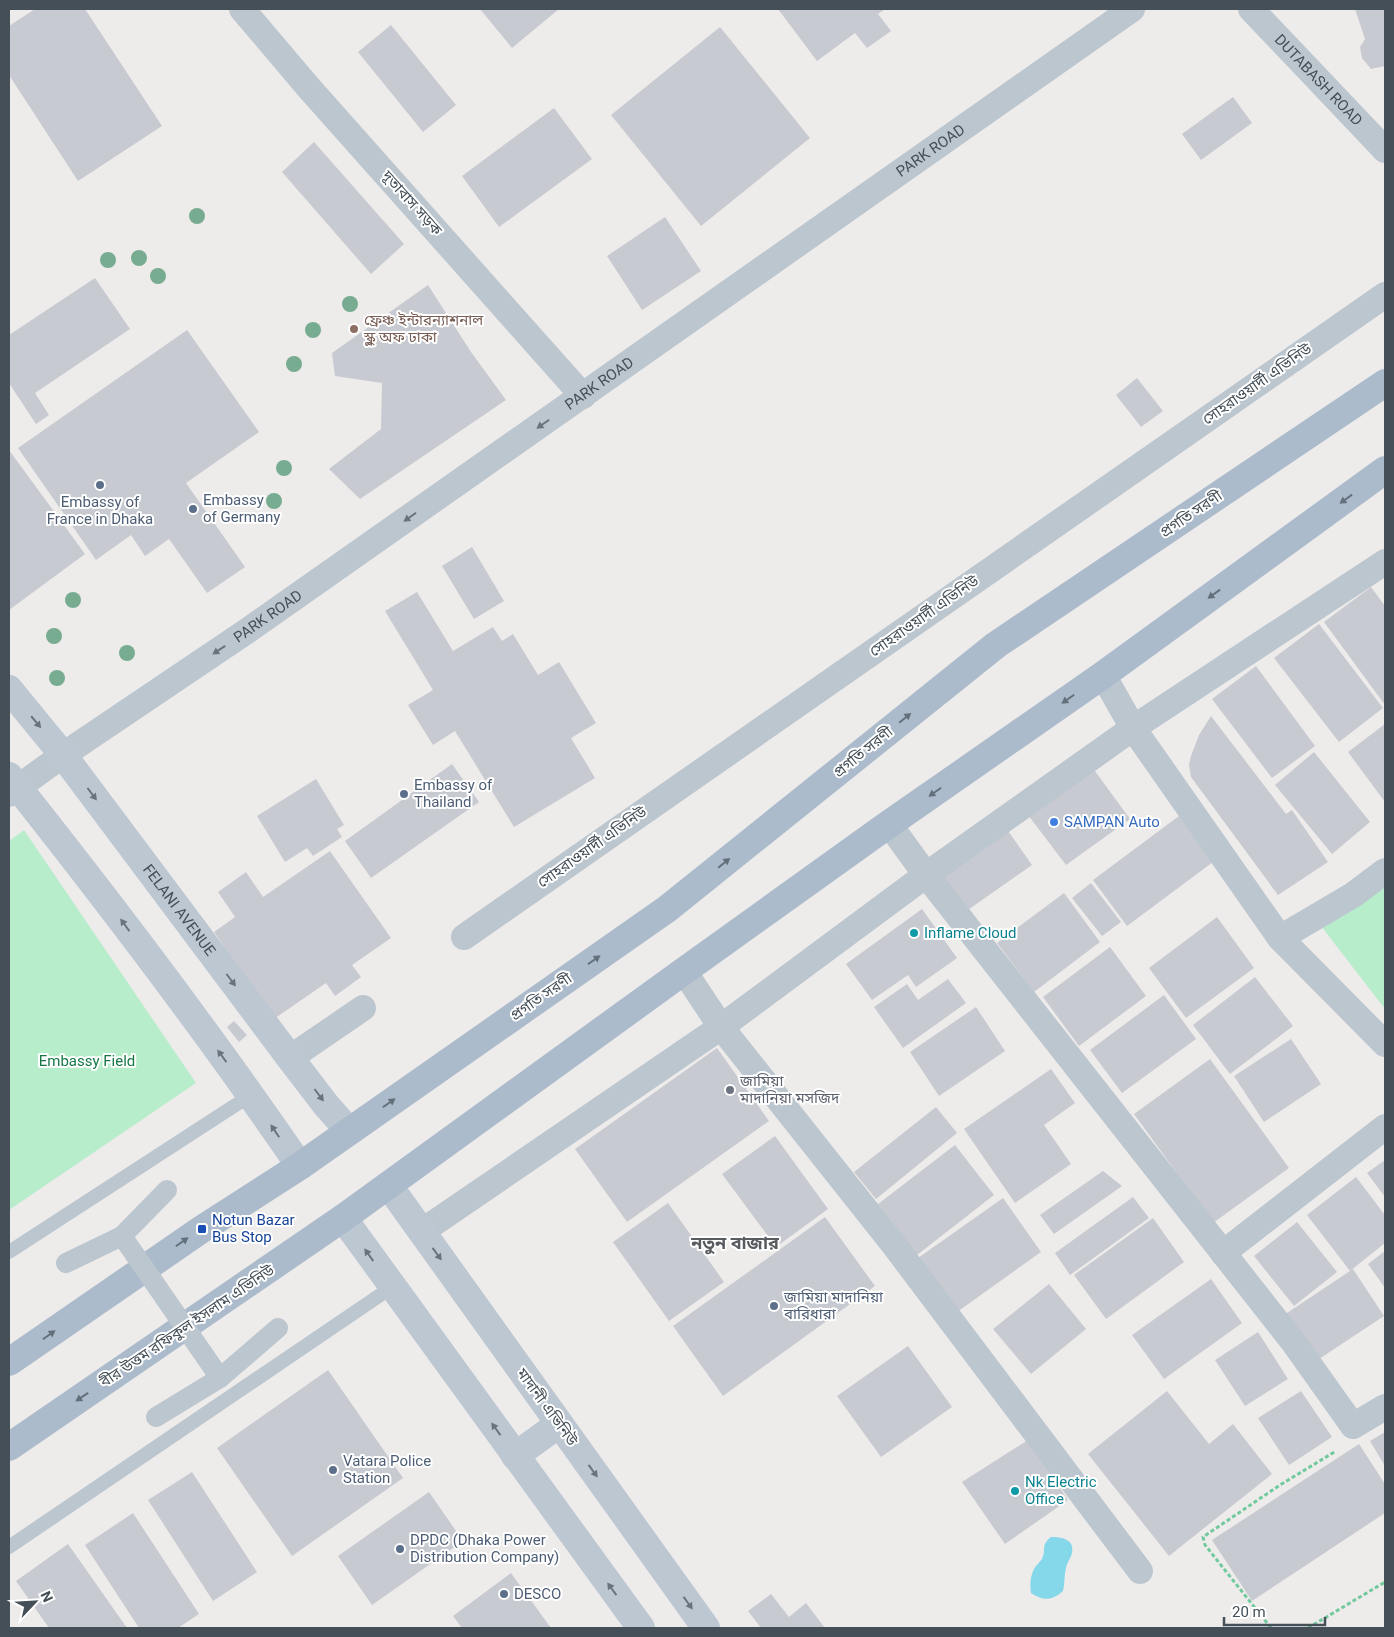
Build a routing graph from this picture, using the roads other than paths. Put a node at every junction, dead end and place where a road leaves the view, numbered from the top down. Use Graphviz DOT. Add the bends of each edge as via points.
graph roads {
  1 [pos="242,9"];
  2 [pos="1132,9"];
  3 [pos="1251,9"];
  4 [pos="1385,150"];
  5 [pos="1385,295"];
  6 [pos="1385,383"];
  7 [pos="583,396"];
  8 [pos="1385,470"];
  9 [pos="1385,562"];
  10 [pos="1103,675"];
  11 [pos="9,690"];
  12 [pos="1133,728"];
  13 [pos="63,754"];
  14 [pos="12,786"];
  15 [pos="889,824"];
  16 [pos="1385,871"];
  17 [pos="926,875"];
  18 [pos="464,937"];
  19 [pos="1280,938"];
  20 [pos="684,971"];
  21 [pos="363,1008"];
  22 [pos="721,1027"];
  23 [pos="1385,1044"];
  24 [pos="290,1058"];
  25 [pos="251,1095"];
  26 [pos="1385,1127"];
  27 [pos="349,1131"];
  28 [pos="300,1166"];
  29 [pos="388,1186"];
  30 [pos="167,1190"];
  31 [pos="343,1218"];
  32 [pos="421,1232"];
  33 [pos="122,1236"];
  34 [pos="9,1252"];
  35 [pos="1223,1253"];
  36 [pos="66,1263"];
  37 [pos="392,1287"];
  38 [pos="278,1328"];
  39 [pos="9,1362"];
  40 [pos="220,1378"];
  41 [pos="1385,1407"];
  42 [pos="156,1417"];
  43 [pos="559,1424"];
  44 [pos="9,1448"];
  45 [pos="516,1456"];
  46 [pos="9,1547"];
  47 [pos="1140,1571"];
  48 [pos="641,1628"];
  49 [pos="706,1628"];
  1 -- 7 [label="street, দূতাবাস সড়ক"];
  2 -- 7 [label="street, PARK ROAD"];
  3 -- 4 [label="street, DUTABASH ROAD"];
  5 -- 18 [label="street, সোহরাওয়ার্দী এভিনিউ"];
  27 -- 6 [label="main road, প্রগতি সরণী, one-way" via="667,909 996,645"];
  7 -- 13 [label="street, PARK ROAD, one-way" via="247,631"];
  8 -- 10 [label="main road, one-way"];
  9 -- 12 [label="street"];
  10 -- 12 [label="street"];
  10 -- 15 [label="main road, one-way"];
  11 -- 13 [label="main road, FELANI AVENUE, one-way"];
  12 -- 17 [label="street"];
  12 -- 19 [label="street"];
  13 -- 14 [label="street"];
  13 -- 24 [label="main road, FELANI AVENUE, one-way"];
  25 -- 14 [label="main road, one-way" via="100,891"];
  15 -- 17 [label="street"];
  15 -- 20 [label="main road"];
  16 -- 19 [label="street"];
  17 -- 22 [label="street"];
  17 -- 35 [label="street"];
  19 -- 23 [label="street"];
  20 -- 22 [label="street"];
  20 -- 29 [label="main road"];
  21 -- 24 [label="street"];
  22 -- 32 [label="street"];
  22 -- 47 [label="street" via="894,1245"];
  24 -- 27 [label="main road, FELANI AVENUE, one-way"];
  28 -- 25 [label="main road, one-way"];
  25 -- 34 [label="lane"];
  26 -- 35 [label="street"];
  27 -- 28 [label="main road"];
  39 -- 28 [label="main road, one-way" via="202,1228"];
  29 -- 31 [label="main road, বীর উত্তম রফিকুল ইসলাম এভিনিউ"];
  29 -- 32 [label="main road, মাদানী এভিনিউ"];
  30 -- 33 [label="street"];
  37 -- 31 [label="main road, one-way"];
  31 -- 44 [label="main road, বীর উত্তম রফিকুল ইসলাম এভিনিউ, one-way"];
  32 -- 43 [label="main road, মাদানী এভিনিউ, one-way"];
  33 -- 36 [label="street"];
  33 -- 40 [label="street, bridge"];
  35 -- 41 [label="street" via="1294,1343 1353,1426"];
  45 -- 37 [label="main road, one-way"];
  37 -- 46 [label="lane"];
  38 -- 40 [label="street"];
  40 -- 42 [label="street"];
  43 -- 45 [label="main road"];
  43 -- 49 [label="main road, মাদানী এভিনিউ, one-way"];
  48 -- 45 [label="main road, one-way"];
}
